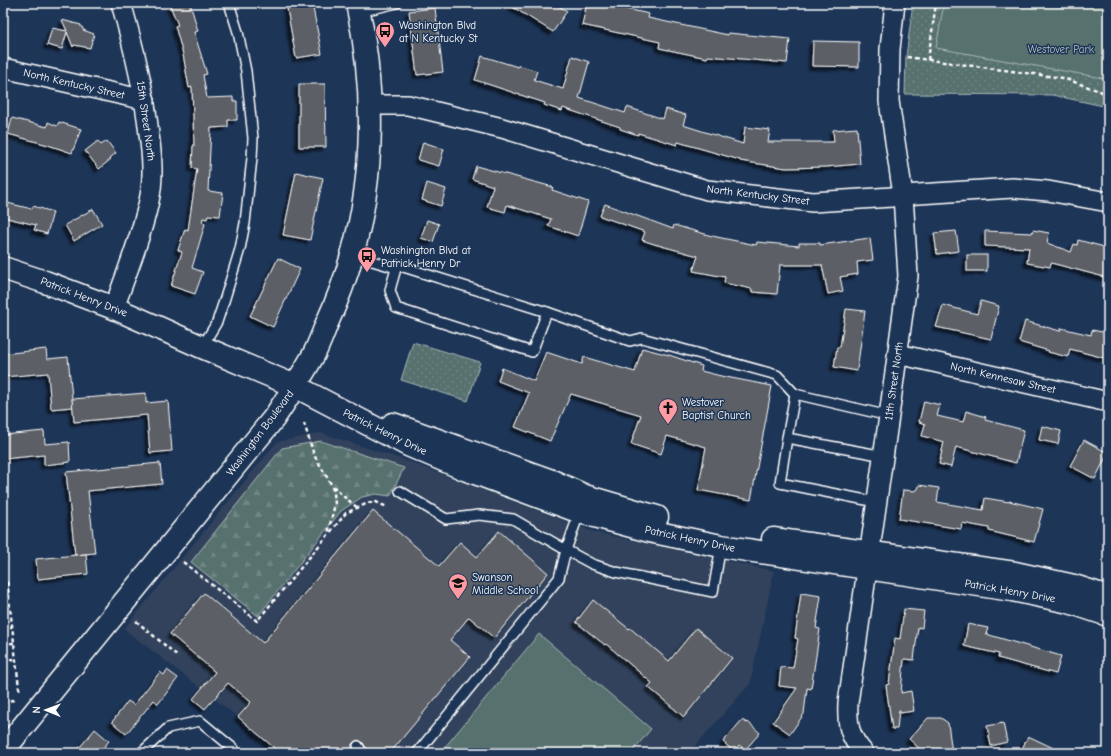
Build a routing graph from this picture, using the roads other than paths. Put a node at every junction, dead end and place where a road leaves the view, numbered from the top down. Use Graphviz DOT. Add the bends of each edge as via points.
graph roads {
  1 [pos="121,3"];
  2 [pos="229,3"];
  3 [pos="397,3"];
  4 [pos="895,3"];
  5 [pos="358,8"];
  6 [pos="3,68"];
  7 [pos="145,100"];
  8 [pos="370,105"];
  9 [pos="903,195"];
  10 [pos="1108,202"];
  11 [pos="352,255"];
  12 [pos="3,268"];
  13 [pos="396,268"];
  14 [pos="114,308"];
  15 [pos="547,312"];
  16 [pos="202,347"];
  17 [pos="898,354"];
  18 [pos="295,386"];
  19 [pos="795,394"];
  20 [pos="1108,402"];
  21 [pos="890,416"];
  22 [pos="787,438"];
  23 [pos="884,456"];
  24 [pos="400,491"];
  25 [pos="876,502"];
  26 [pos="583,504"];
  27 [pos="721,546"];
  28 [pos="566,550"];
  29 [pos="868,560"];
  30 [pos="1108,597"];
  31 [pos="1108,615"];
  32 [pos="3,750"];
  33 [pos="856,751"];
  34 [pos="141,753"];
  35 [pos="233,753"];
  36 [pos="417,753"];
  1 -- 7 [label="street, 15th Street North"];
  2 -- 16 [label="lane" via="246,71 253,138 252,158 240,249 217,322"];
  3 -- 5 [label="lane"];
  4 -- 9 [label="street, 11th Street North" via="890,49 889,101"];
  5 -- 8 [label="street, Washington Boulevard" via="366,53"];
  6 -- 7 [label="street, North Kentucky Street"];
  7 -- 14 [label="street, 15th Street North" via="153,163 149,200"];
  8 -- 9 [label="street, North Kentucky Street" via="408,105 502,128 707,190 813,202"];
  8 -- 11 [label="street, Washington Boulevard" via="369,155 363,205"];
  9 -- 10 [label="street, North Kentucky Street" via="1013,188 1048,191"];
  9 -- 17 [label="street, 11th Street North" via="908,276"];
  11 -- 13 [label="lane"];
  11 -- 18 [label="street, Washington Boulevard" via="336,303 314,353"];
  12 -- 14 [label="street, Patrick Henry Drive"];
  13 -- 15 [label="lane" via="397,265"];
  13 -- 15 [label="lane" via="390,290 396,308 532,352"];
  14 -- 16 [label="street, Patrick Henry Drive"];
  15 -- 19 [label="lane" via="630,341 642,338 777,375"];
  16 -- 18 [label="street, Patrick Henry Drive"];
  17 -- 20 [label="street, North Kennesaw Street"];
  17 -- 21 [label="street, 11th Street North"];
  18 -- 26 [label="street, Patrick Henry Drive" via="408,445 467,470"];
  18 -- 32 [label="street, Washington Boulevard" via="274,418"];
  19 -- 21 [label="lane"];
  19 -- 22 [label="lane"];
  21 -- 23 [label="street, 11th Street North"];
  22 -- 23 [label="lane"];
  22 -- 25 [label="lane" via="780,483"];
  23 -- 25 [label="street, 11th Street North"];
  24 -- 28 [label="lane" via="446,519 479,515 513,519"];
  25 -- 29 [label="street, 11th Street North"];
  26 -- 27 [label="street, Patrick Henry Drive" via="649,531"];
  26 -- 28 [label="lane"];
  26 -- 29 [label="street, Patrick Henry Drive"];
  27 -- 28 [label="lane" via="713,592 616,572 592,564"];
  27 -- 29 [label="street, Patrick Henry Drive"];
  28 -- 36 [label="lane" via="559,578"];
  29 -- 30 [label="street, Patrick Henry Drive" via="1015,573 1074,586"];
  29 -- 31 [label="street, Patrick Henry Drive" via="1069,602"];
  29 -- 33 [label="street, 11th Street North" via="848,702 848,725"];
  34 -- 35 [label="lane" via="168,728 200,721 234,749"];
}
